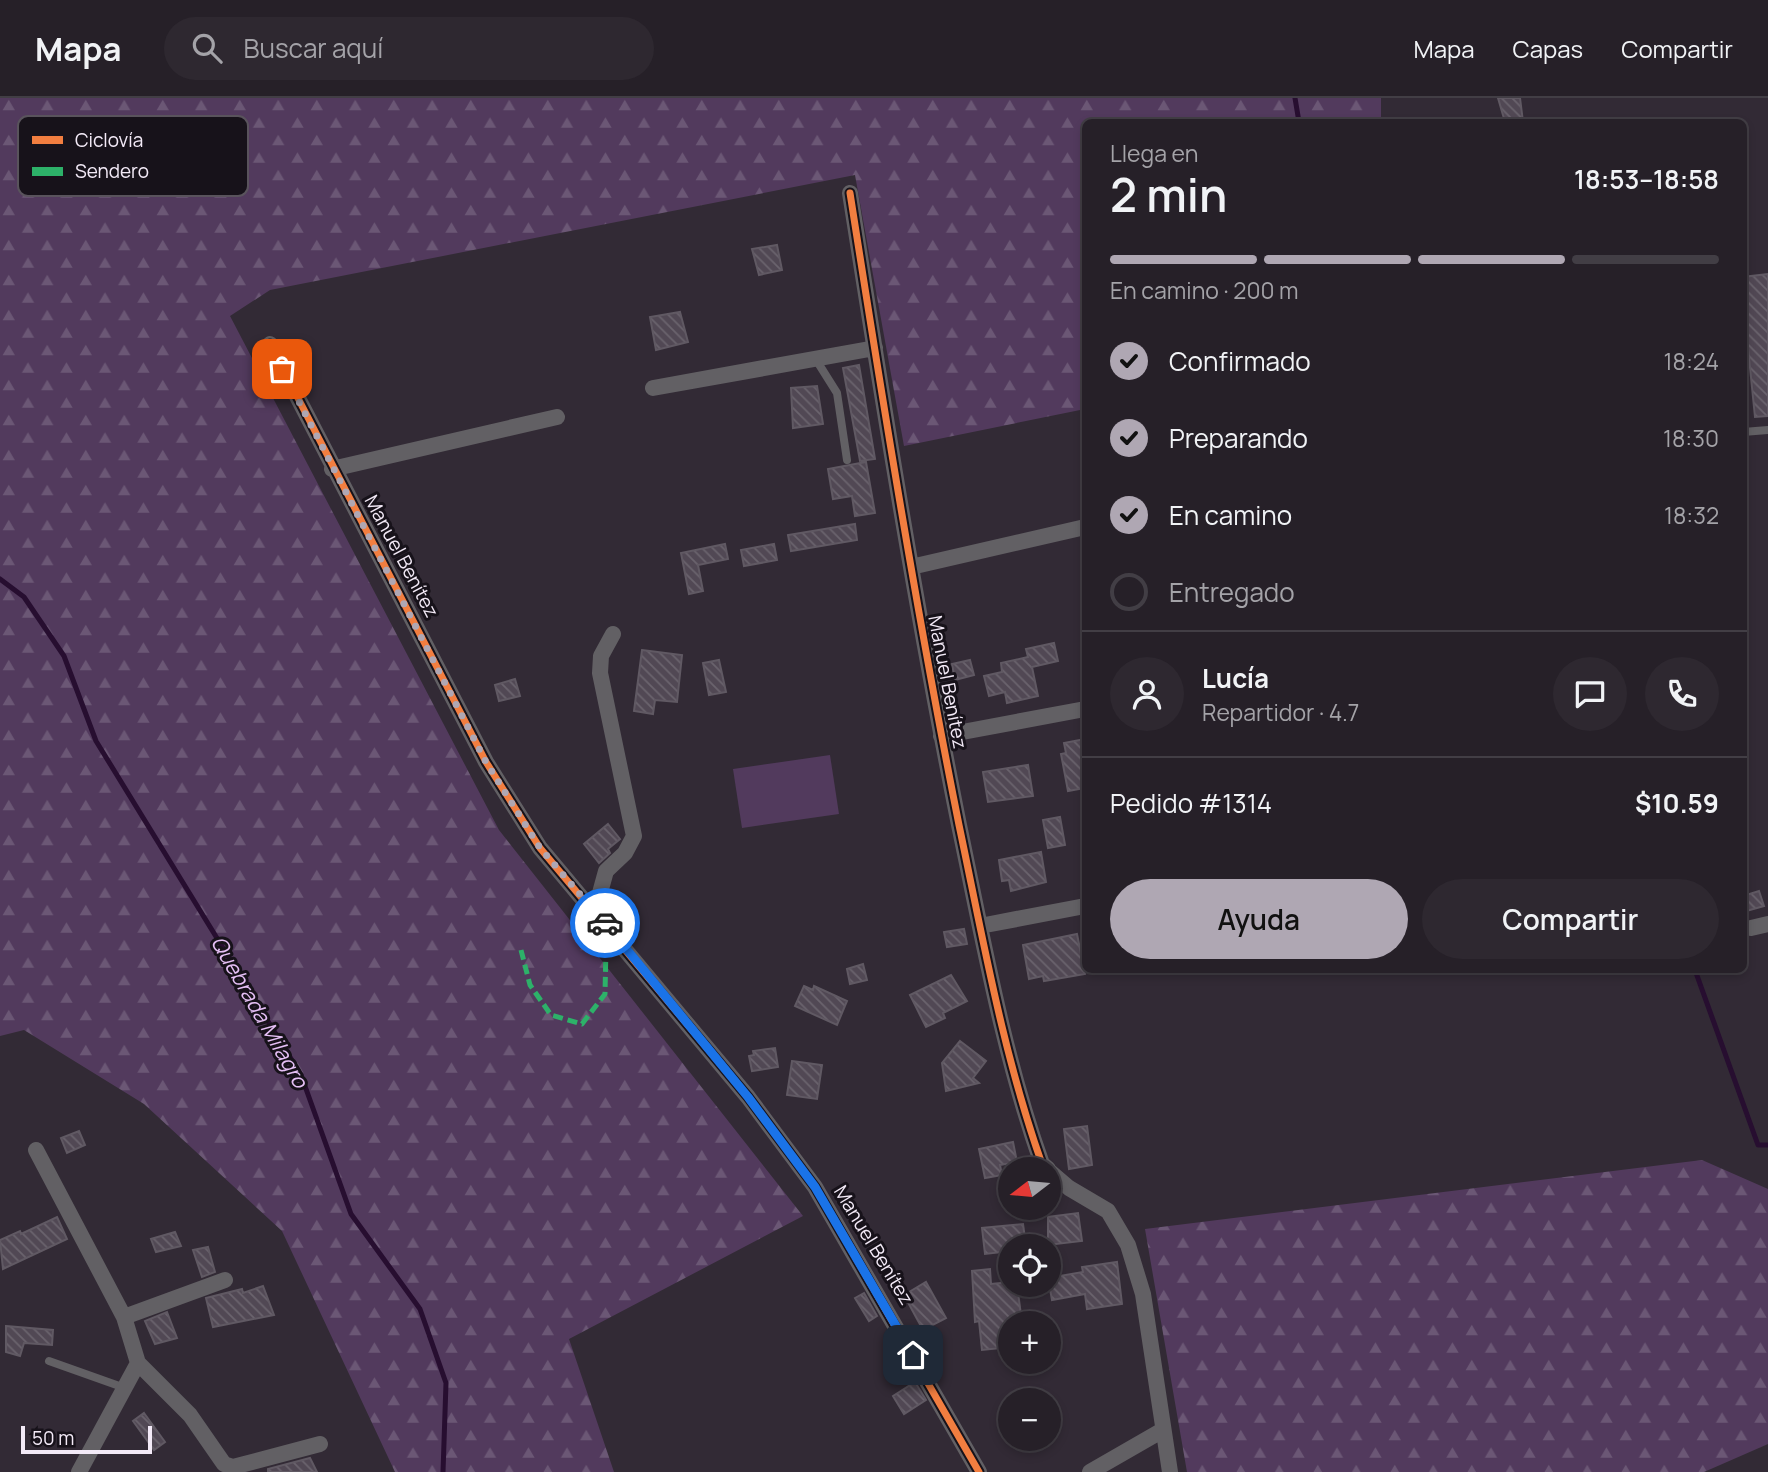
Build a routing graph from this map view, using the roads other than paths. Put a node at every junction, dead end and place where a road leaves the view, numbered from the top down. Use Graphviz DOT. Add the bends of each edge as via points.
graph roads {
  1 [pos="850,193"];
  2 [pos="270,344"];
  3 [pos="875,348"];
  4 [pos="815,358"];
  5 [pos="653,388"];
  6 [pos="556,417"];
  7 [pos="1768,430"];
  8 [pos="1747,432"];
  9 [pos="847,460"];
  10 [pos="332,468"];
  11 [pos="1082,528"];
  12 [pos="911,567"];
  13 [pos="613,634"];
  14 [pos="1082,710"];
  15 [pos="941,736"];
  16 [pos="1082,907"];
  17 [pos="595,911"];
  18 [pos="1768,924"];
  19 [pos="980,926"];
  20 [pos="1751,928"];
  21 [pos="36,1150"];
  22 [pos="1040,1157"];
  23 [pos="1061,1181"];
  24 [pos="225,1280"];
  25 [pos="124,1317"];
  26 [pos="49,1361"];
  27 [pos="138,1363"];
  28 [pos="125,1388"];
  29 [pos="1163,1430"];
  30 [pos="320,1444"];
  31 [pos="79,1472"];
  32 [pos="979,1472"];
  33 [pos="1090,1472"];
  34 [pos="1170,1472"];
  1 -- 3 [label="street, Manuel Benítez"];
  2 -- 10 [label="street, Manuel Benítez"];
  3 -- 4 [label="street"];
  3 -- 12 [label="street, Manuel Benítez"];
  4 -- 5 [label="street"];
  4 -- 9 [label="lane" via="837,393"];
  6 -- 10 [label="street"];
  7 -- 8 [label="lane"];
  10 -- 17 [label="street, Manuel Benítez" via="486,762 540,848"];
  11 -- 12 [label="street"];
  12 -- 15 [label="street, Manuel Benítez"];
  13 -- 17 [label="street" via="601,656 600,673 634,836 625,853 606,871"];
  14 -- 15 [label="street"];
  15 -- 19 [label="street, Manuel Benítez"];
  16 -- 19 [label="street"];
  17 -- 32 [label="street, Manuel Benítez" via="748,1097 815,1187"];
  18 -- 20 [label="street"];
  19 -- 22 [label="street, Manuel Benítez" via="998,1014"];
  21 -- 25 [label="street"];
  23 -- 29 [label="street, Manuel Benítez" via="1108,1211 1128,1245 1143,1294"];
  24 -- 25 [label="street"];
  25 -- 27 [label="street"];
  26 -- 28 [label="lane"];
  27 -- 28 [label="street"];
  27 -- 30 [label="street" via="190,1415 224,1464 233,1466"];
  28 -- 31 [label="street"];
  29 -- 33 [label="street"];
  29 -- 34 [label="street, Manuel Benítez"];
}
